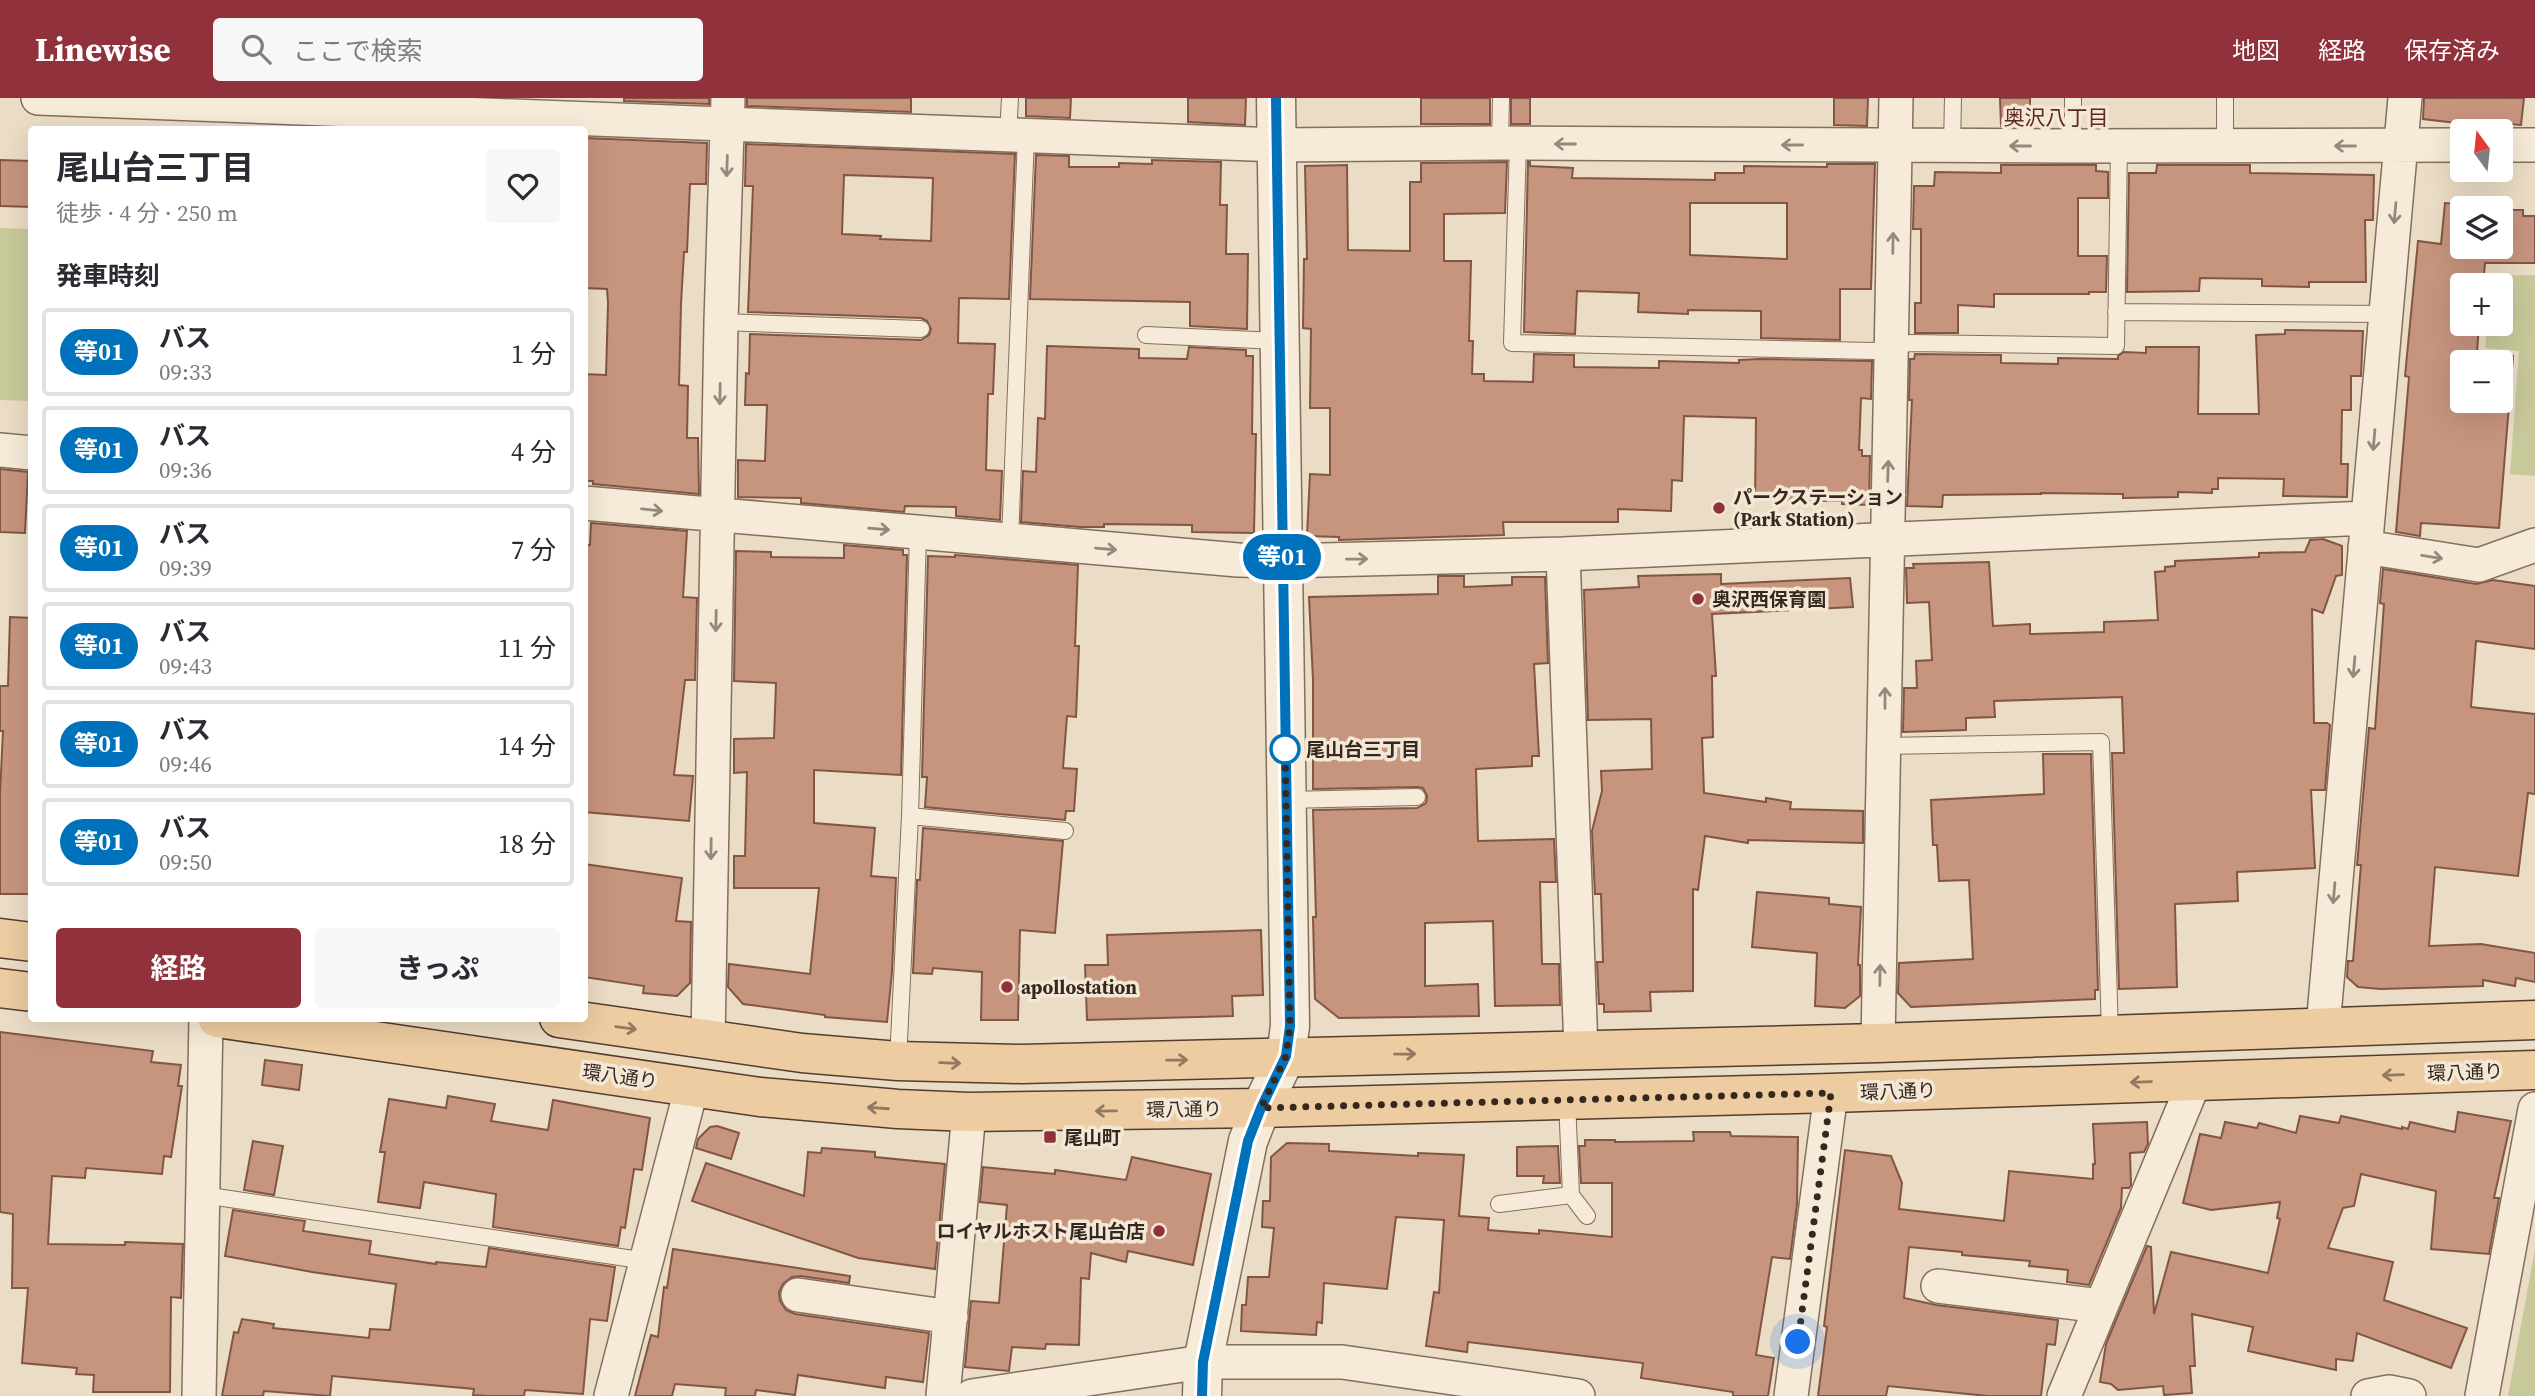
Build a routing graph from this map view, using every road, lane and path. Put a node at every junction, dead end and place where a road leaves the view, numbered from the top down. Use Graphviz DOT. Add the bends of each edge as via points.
graph roads {
  1 [pos="37,98"];
  2 [pos="45,98"];
  3 [pos="1010,98"];
  4 [pos="1276,98"];
  5 [pos="1502,98"];
  6 [pos="1896,98"];
  7 [pos="1953,98"];
  8 [pos="2073,98"];
  9 [pos="2225,98"];
  10 [pos="2405,98"];
  11 [pos="221,102"];
  12 [pos="469,106"];
  13 [pos="728,112"];
  14 [pos="537,123"];
  15 [pos="1017,136"];
  16 [pos="1509,143"];
  17 [pos="1276,145"];
  18 [pos="1894,145"];
  19 [pos="2401,145"];
  20 [pos="2450,145"];
  21 [pos="2513,145"];
  22 [pos="2535,145"];
  23 [pos="1952,146"];
  24 [pos="2073,146"];
  25 [pos="2119,146"];
  26 [pos="2225,146"];
  27 [pos="2116,312"];
  28 [pos="2386,314"];
  29 [pos="721,322"];
  30 [pos="921,329"];
  31 [pos="1146,335"];
  32 [pos="1279,341"];
  33 [pos="1892,346"];
  34 [pos="0,450"];
  35 [pos="28,453"];
  36 [pos="588,503"];
  37 [pos="718,516"];
  38 [pos="2366,532"];
  39 [pos="918,533"];
  40 [pos="1010,540"];
  41 [pos="1886,540"];
  42 [pos="2535,545"];
  43 [pos="1563,554"];
  44 [pos="1282,561"];
  45 [pos="1885,746"];
  46 [pos="1417,797"];
  47 [pos="1286,800"];
  48 [pos="910,816"];
  49 [pos="1065,831"];
  50 [pos="0,938"];
  51 [pos="28,942"];
  52 [pos="0,988"];
  53 [pos="28,992"];
  54 [pos="2535,1020"];
  55 [pos="206,1022"];
  56 [pos="246,1022"];
  57 [pos="586,1022"];
  58 [pos="2323,1027"];
  59 [pos="2110,1035"];
  60 [pos="708,1040"];
  61 [pos="1878,1043"];
  62 [pos="1581,1050"];
  63 [pos="1286,1056"];
  64 [pos="898,1061"];
  65 [pos="2535,1070"];
  66 [pos="2196,1080"];
  67 [pos="692,1086"];
  68 [pos="1831,1093"];
  69 [pos="1567,1100"];
  70 [pos="1261,1108"];
  71 [pos="2535,1109"];
  72 [pos="969,1112"];
  73 [pos="202,1195"];
  74 [pos="1571,1195"];
  75 [pos="1499,1204"];
  76 [pos="1587,1216"];
  77 [pos="647,1261"];
  78 [pos="1938,1286"];
  79 [pos="798,1295"];
  80 [pos="2101,1307"];
  81 [pos="951,1317"];
  82 [pos="1202,1379"];
  83 [pos="1451,1387"];
  84 [pos="199,1396"];
  85 [pos="611,1396"];
  86 [pos="943,1396"];
  87 [pos="972,1396"];
  88 [pos="1578,1396"];
  89 [pos="1791,1396"];
  90 [pos="2064,1396"];
  91 [pos="2368,1396"];
  92 [pos="2409,1396"];
  93 [pos="2482,1396"];
  1 -- 2 [label="street"];
  2 -- 11 [label="street"];
  3 -- 15 [label="lane"];
  4 -- 17 [label="street"];
  5 -- 16 [label="lane"];
  6 -- 18 [label="street"];
  7 -- 23 [label="lane"];
  8 -- 24 [label="lane"];
  9 -- 26 [label="lane"];
  10 -- 19 [label="street"];
  11 -- 12 [label="street"];
  12 -- 14 [label="street"];
  13 -- 14 [label="street"];
  13 -- 15 [label="street"];
  13 -- 29 [label="street, one-way"];
  15 -- 17 [label="street"];
  15 -- 40 [label="lane"];
  16 -- 17 [label="street"];
  18 -- 16 [label="street, one-way"];
  16 -- 33 [label="lane" via="1512,343 1874,351"];
  17 -- 32 [label="street"];
  18 -- 23 [label="street"];
  33 -- 18 [label="street, one-way"];
  19 -- 20 [label="street"];
  19 -- 26 [label="street, one-way"];
  19 -- 28 [label="street, one-way"];
  21 -- 22 [label="street"];
  24 -- 23 [label="street, one-way"];
  24 -- 25 [label="street"];
  25 -- 26 [label="street"];
  25 -- 27 [label="lane"];
  27 -- 28 [label="lane"];
  27 -- 33 [label="lane" via="2116,346"];
  28 -- 38 [label="street, one-way"];
  29 -- 30 [label="lane"];
  29 -- 37 [label="street, one-way"];
  31 -- 32 [label="lane"];
  32 -- 44 [label="street"];
  41 -- 33 [label="street, one-way"];
  34 -- 35 [label="street"];
  36 -- 37 [label="street, one-way"];
  37 -- 39 [label="street, one-way"];
  37 -- 60 [label="street, one-way"];
  38 -- 41 [label="street"];
  38 -- 42 [label="street, one-way" via="2479,565"];
  38 -- 58 [label="street, one-way"];
  39 -- 40 [label="street"];
  39 -- 48 [label="lane"];
  40 -- 44 [label="street, one-way"];
  41 -- 43 [label="street"];
  45 -- 41 [label="street, one-way"];
  44 -- 43 [label="street, one-way"];
  43 -- 62 [label="street"];
  44 -- 47 [label="street"];
  45 -- 59 [label="lane" via="2101,743"];
  61 -- 45 [label="street, one-way"];
  46 -- 47 [label="lane"];
  47 -- 63 [label="street" via="1290,1026"];
  48 -- 49 [label="lane"];
  48 -- 64 [label="lane"];
  50 -- 51 [label="main road"];
  52 -- 53 [label="main road"];
  54 -- 58 [label="main road"];
  55 -- 73 [label="street"];
  56 -- 67 [label="main road, 環八通り"];
  57 -- 60 [label="main road, one-way"];
  58 -- 59 [label="main road"];
  59 -- 61 [label="main road"];
  60 -- 64 [label="main road"];
  61 -- 62 [label="main road"];
  63 -- 62 [label="main road, one-way"];
  64 -- 63 [label="main road, one-way" via="1022,1064"];
  63 -- 70 [label="street"];
  65 -- 66 [label="main road, 環八通り, one-way"];
  66 -- 68 [label="main road, 環八通り, one-way"];
  66 -- 80 [label="street"];
  72 -- 67 [label="main road, 環八通り, one-way" via="829,1104"];
  67 -- 77 [label="street"];
  68 -- 69 [label="main road, 環八通り"];
  68 -- 89 [label="street"];
  69 -- 70 [label="main road, 環八通り"];
  69 -- 74 [label="lane"];
  70 -- 72 [label="main road, 環八通り, one-way"];
  70 -- 82 [label="street" via="1203,1312"];
  71 -- 93 [label="street"];
  72 -- 81 [label="street"];
  73 -- 77 [label="lane"];
  73 -- 84 [label="street"];
  74 -- 75 [label="lane"];
  74 -- 76 [label="lane"];
  77 -- 85 [label="street"];
  78 -- 80 [label="street"];
  79 -- 81 [label="street"];
  80 -- 90 [label="street"];
  81 -- 86 [label="street"];
  82 -- 83 [label="street" via="1342,1362"];
  82 -- 87 [label="street"];
  83 -- 88 [label="street"];
  91 -- 92 [label="street" via="2389,1392"];
}
